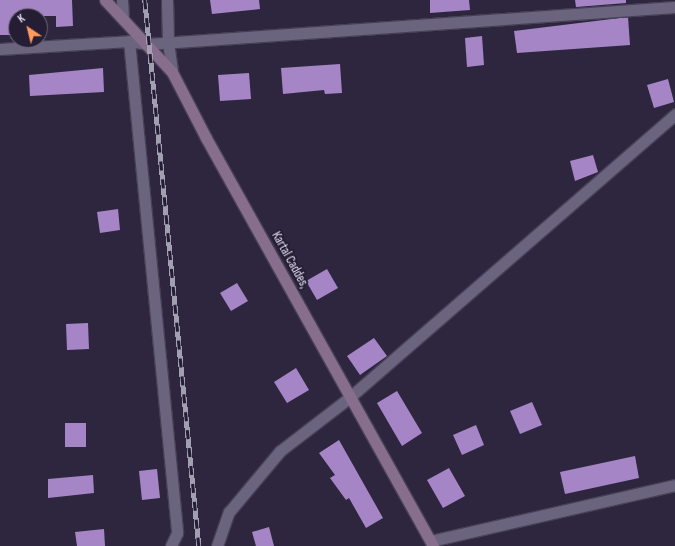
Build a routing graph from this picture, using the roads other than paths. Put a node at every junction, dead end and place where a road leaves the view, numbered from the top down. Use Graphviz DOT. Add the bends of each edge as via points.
graph roads {
  1 [pos="105,0"];
  2 [pos="122,0"];
  3 [pos="167,0"];
  4 [pos="675,6"];
  5 [pos="123,19"];
  6 [pos="130,41"];
  7 [pos="168,42"];
  8 [pos="148,44"];
  9 [pos="0,49"];
  10 [pos="172,72"];
  11 [pos="675,114"];
  12 [pos="350,397"];
  13 [pos="675,485"];
  14 [pos="432,544"];
  15 [pos="171,546"];
  16 [pos="217,546"];
  1 -- 5 [label="main road, Kartal Caddes,"];
  2 -- 5 [label="street"];
  3 -- 7 [label="street"];
  4 -- 7 [label="street"];
  5 -- 8 [label="main road, Kartal Caddes,"];
  6 -- 8 [label="street"];
  6 -- 9 [label="street"];
  6 -- 15 [label="street" via="177,533"];
  7 -- 8 [label="street"];
  7 -- 10 [label="street"];
  8 -- 10 [label="main road, Kartal Caddes,"];
  10 -- 12 [label="main road, Kartal Caddes,"];
  11 -- 12 [label="street"];
  12 -- 14 [label="main road, Kartal Caddes,"];
  12 -- 16 [label="street" via="280,451 229,512"];
  13 -- 14 [label="street"];
}
